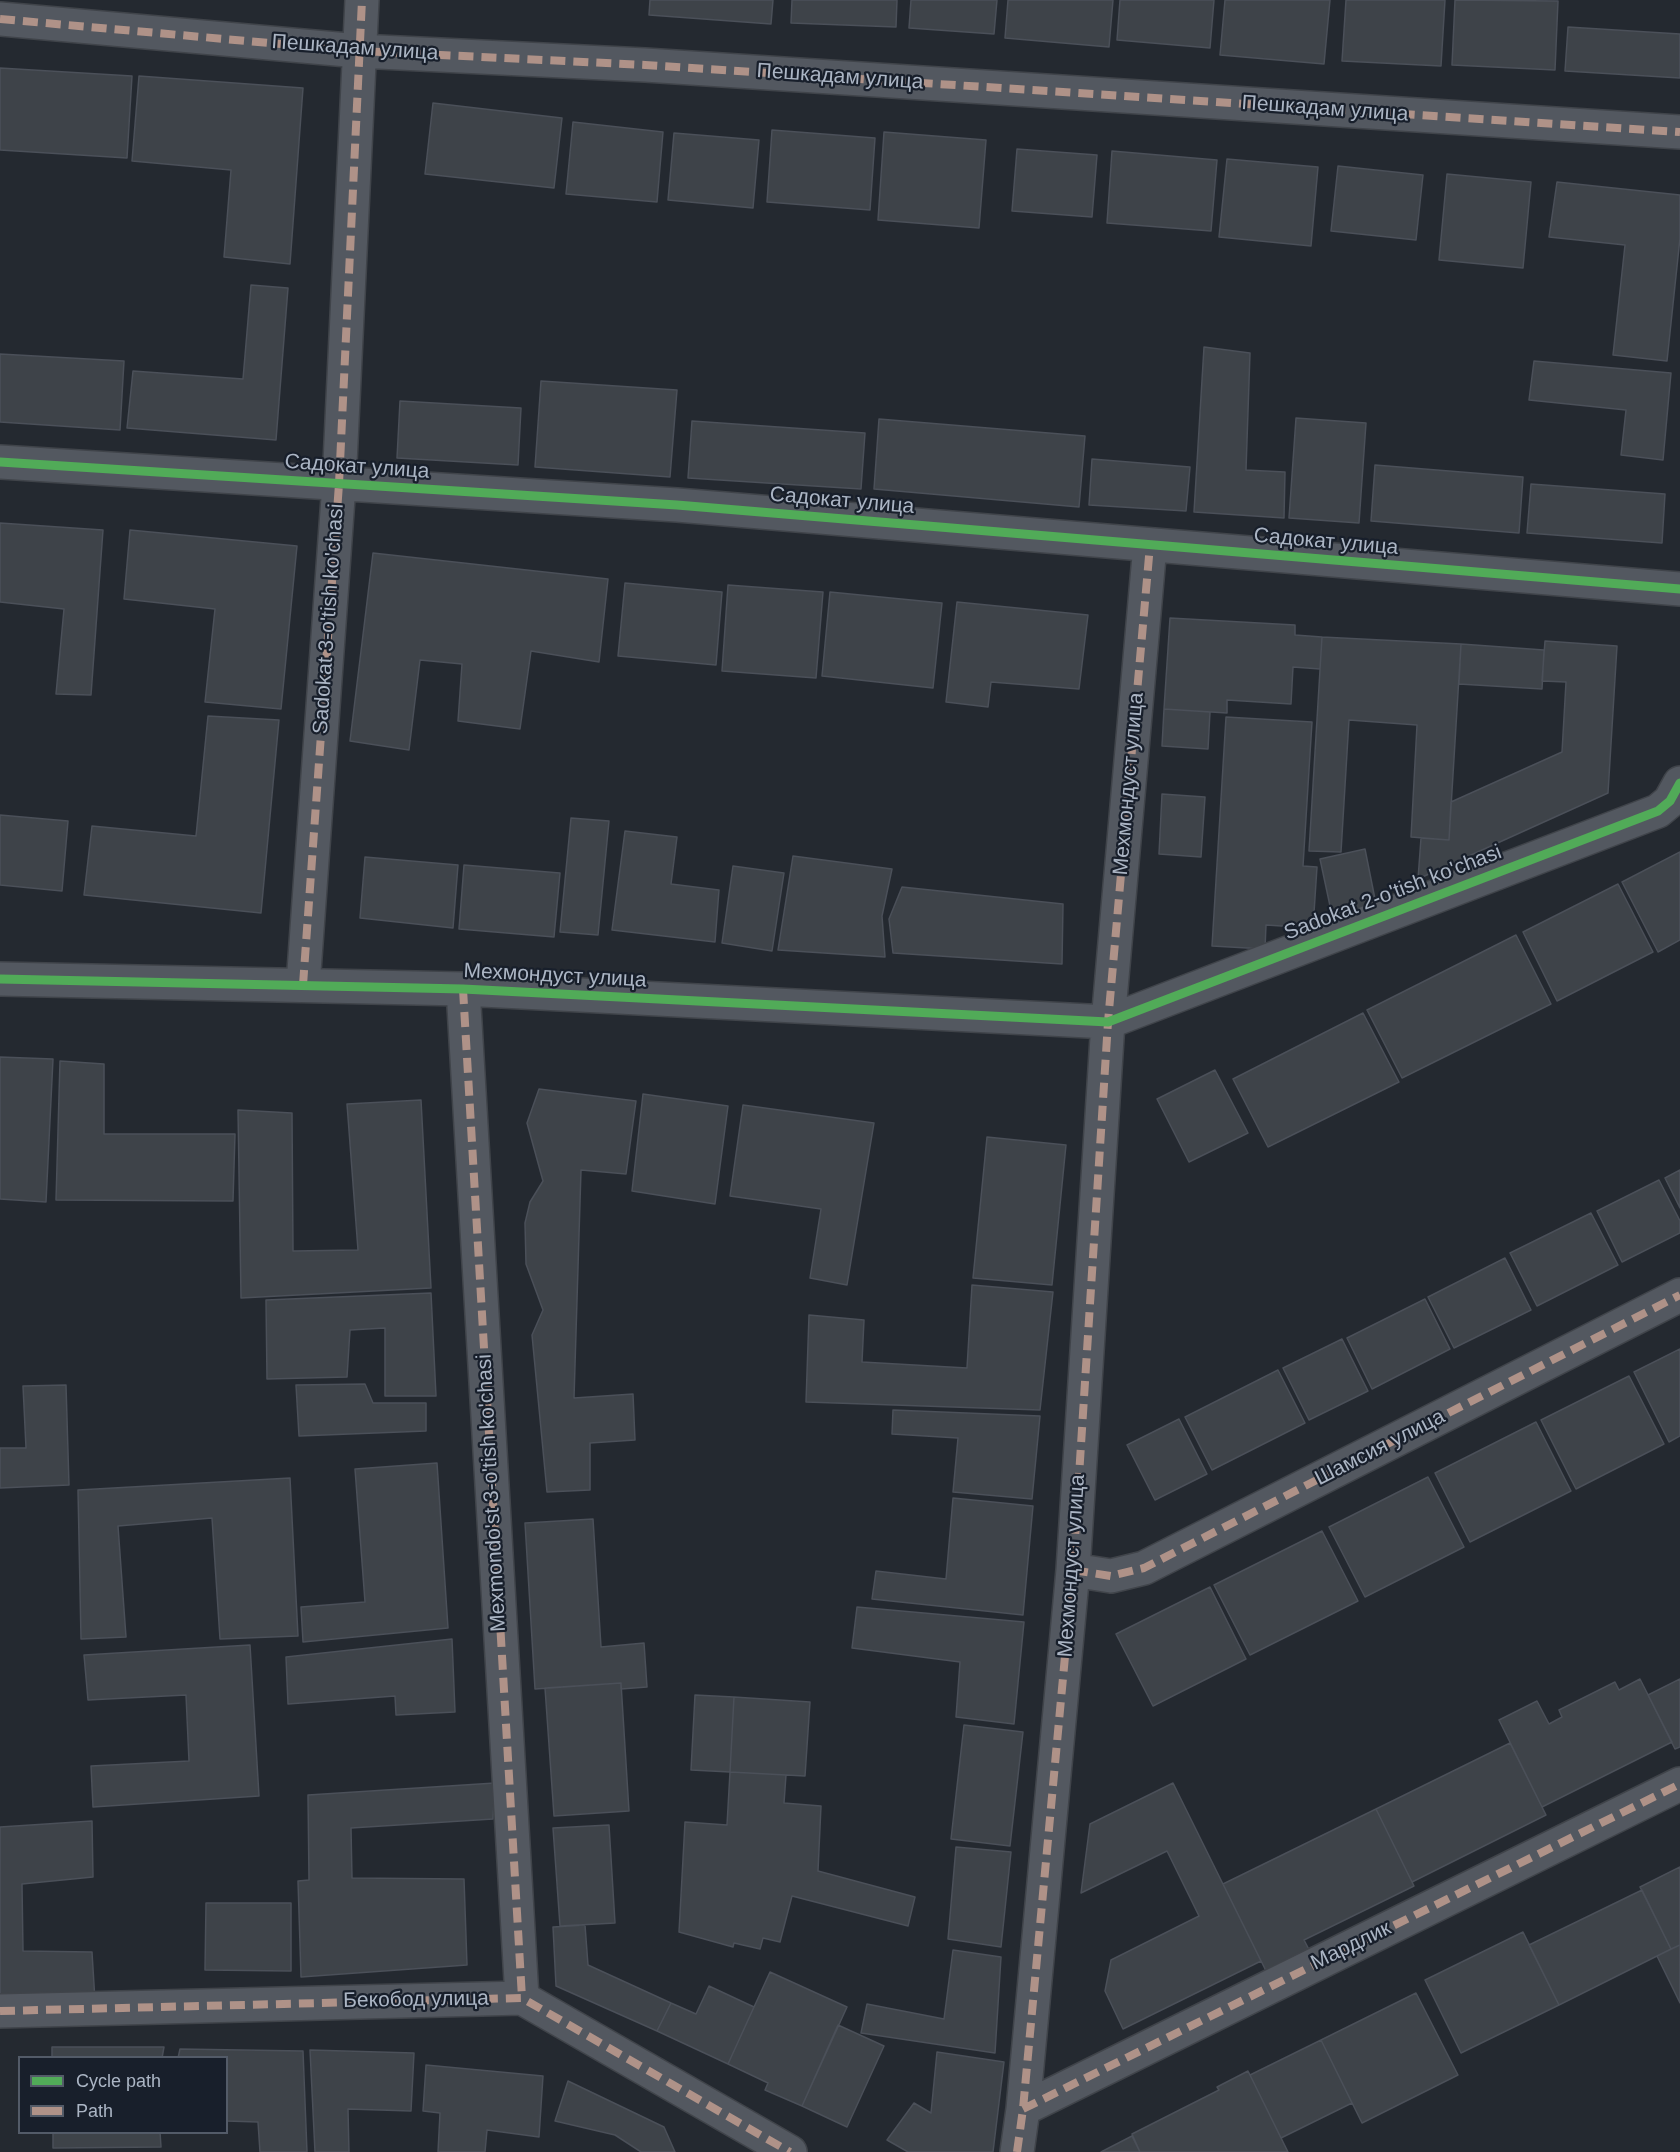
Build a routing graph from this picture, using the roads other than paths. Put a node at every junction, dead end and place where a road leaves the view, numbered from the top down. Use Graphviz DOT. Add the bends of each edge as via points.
graph roads {
  1 [pos="362,0"];
  2 [pos="0,19"];
  3 [pos="359,51"];
  4 [pos="1680,132"];
  5 [pos="0,462"];
  6 [pos="339,484"];
  7 [pos="1150,545"];
  8 [pos="1680,589"];
  9 [pos="1680,783"];
  10 [pos="0,979"];
  11 [pos="303,986"];
  12 [pos="462,989"];
  13 [pos="1108,1022"];
  14 [pos="1680,1295"];
  15 [pos="1073,1570"];
  16 [pos="1680,1784"];
  17 [pos="522,1998"];
  18 [pos="0,2011"];
  19 [pos="1023,2109"];
  20 [pos="790,2152"];
  21 [pos="1017,2152"];
  1 -- 3 [label="street, Sadokat 3-o'tish ko'chasi"];
  2 -- 3 [label="street, Пешкадам улица"];
  3 -- 4 [label="street, Пешкадам улица" via="645,65"];
  3 -- 6 [label="street, Sadokat 3-o'tish ko'chasi"];
  5 -- 6 [label="street, Садокат улица"];
  6 -- 7 [label="street, Садокат улица" via="678,505"];
  6 -- 11 [label="street, Sadokat 3-o'tish ko'chasi"];
  7 -- 8 [label="street, Садокат улица"];
  7 -- 13 [label="street, Мехмондуст улица"];
  9 -- 13 [label="street, Sadokat 2-o'tish ko'chasi" via="1670,801 1658,811"];
  10 -- 11 [label="street, Мехмондуст улица"];
  11 -- 12 [label="street, Мехмондуст улица"];
  12 -- 13 [label="street, Мехмондуст улица"];
  12 -- 17 [label="street, Mexmondo'st 3-o'tish ko'chasi"];
  13 -- 15 [label="street, Мехмондуст улица"];
  14 -- 15 [label="street, Шамсия улица" via="1144,1568 1111,1575"];
  15 -- 19 [label="street, Мехмондуст улица"];
  16 -- 19 [label="street, Мардлик"];
  17 -- 18 [label="street, Бекобод улица"];
  17 -- 20 [label="street"];
  19 -- 21 [label="street, Мехмондуст улица"];
}
